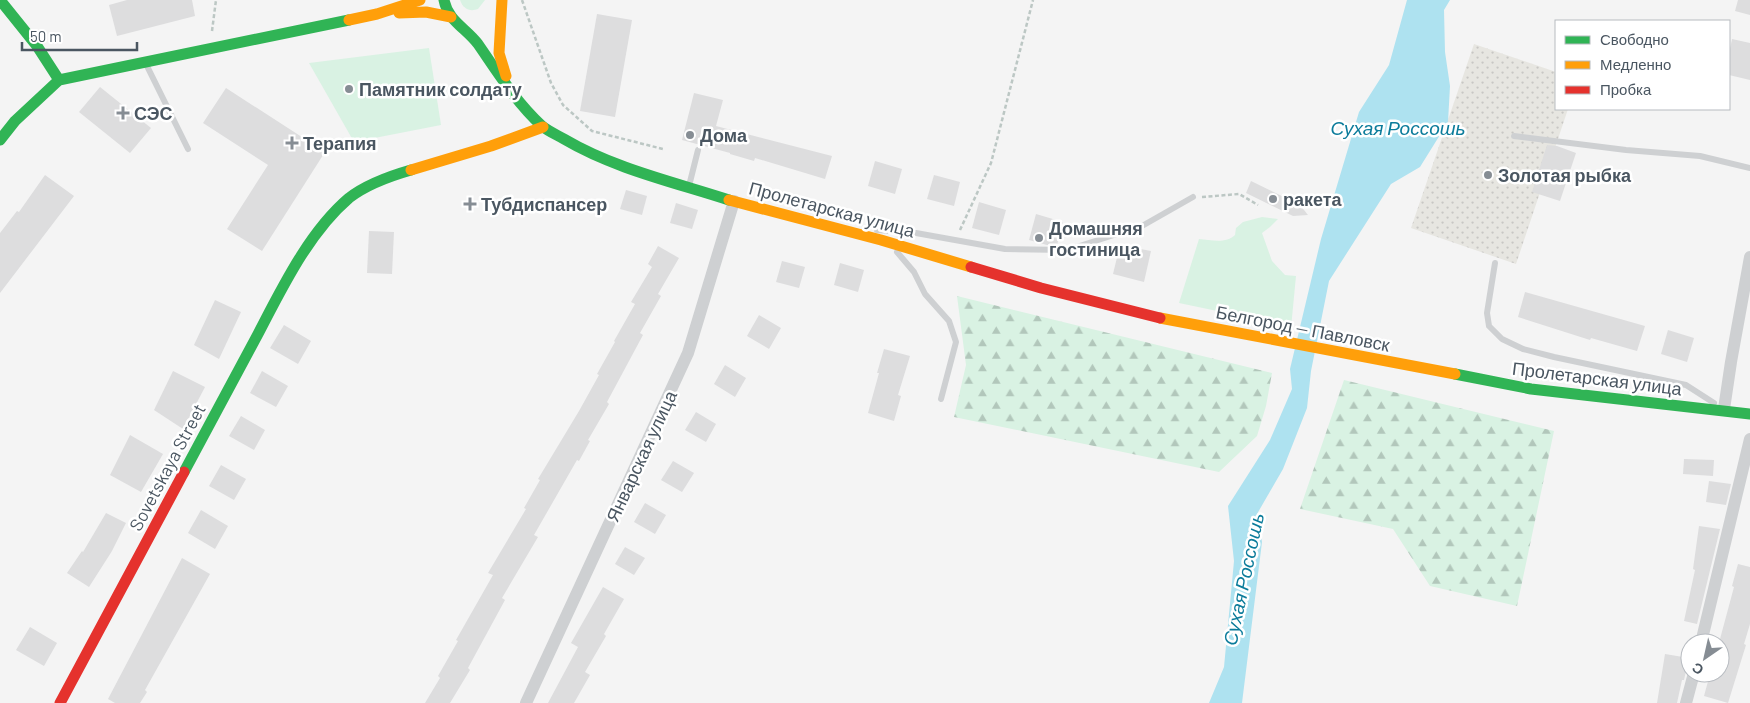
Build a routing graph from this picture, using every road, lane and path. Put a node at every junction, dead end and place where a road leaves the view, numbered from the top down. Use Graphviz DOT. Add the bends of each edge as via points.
graph roads {
  1 [pos="0,0"];
  2 [pos="216,0"];
  3 [pos="420,0"];
  4 [pos="444,0"];
  5 [pos="522,0"];
  6 [pos="1033,0"];
  7 [pos="502,2"];
  8 [pos="378,14"];
  9 [pos="454,19"];
  10 [pos="209,49"];
  11 [pos="145,62"];
  12 [pos="60,80"];
  13 [pos="514,96"];
  14 [pos="543,127"];
  15 [pos="1514,136"];
  16 [pos="0,140"];
  17 [pos="188,149"];
  18 [pos="663,149"];
  19 [pos="698,150"];
  20 [pos="1750,168"];
  21 [pos="689,187"];
  22 [pos="1193,197"];
  23 [pos="734,201"];
  24 [pos="1258,205"];
  25 [pos="833,226"];
  26 [pos="955,240"];
  27 [pos="889,242"];
  28 [pos="1750,257"];
  29 [pos="1495,263"];
  30 [pos="1160,318"];
  31 [pos="1440,372"];
  32 [pos="941,399"];
  33 [pos="1724,410"];
  34 [pos="1750,414"];
  35 [pos="1750,439"];
  36 [pos="1703,633"];
  37 [pos="1691,683"];
  38 [pos="60,703"];
  39 [pos="526,703"];
  40 [pos="1686,703"];
  1 -- 12 [label="main road"];
  2 -- 10 [label="path"];
  3 -- 8 [label="main road"];
  4 -- 9 [label="main road" via="446,10"];
  5 -- 18 [label="path" via="551,84 564,105 592,131"];
  6 -- 26 [label="path" via="991,162"];
  7 -- 9 [label="main road" via="499,11 484,24 464,25"];
  7 -- 13 [label="main road" via="499,53"];
  8 -- 9 [label="main road" via="426,12"];
  8 -- 10 [label="main road"];
  9 -- 13 [label="main road, Пролетарская улица" via="473,37"];
  10 -- 11 [label="main road"];
  11 -- 12 [label="main road"];
  11 -- 17 [label="lane"];
  12 -- 16 [label="main road" via="15,121"];
  13 -- 14 [label="main road, Пролетарская улица"];
  14 -- 21 [label="main road, Пролетарская улица" via="611,162"];
  14 -- 38 [label="main road" via="514,139 392,175 352,197 329,219 282,292"];
  15 -- 20 [label="lane" via="1700,156"];
  19 -- 21 [label="lane"];
  21 -- 23 [label="main road, Пролетарская улица"];
  22 -- 24 [label="path" via="1239,194"];
  22 -- 26 [label="lane" via="1142,226 1067,250 1005,249"];
  23 -- 25 [label="main road, Пролетарская улица"];
  23 -- 39 [label="street, Январская улица" via="688,353"];
  25 -- 26 [label="lane" via="916,233"];
  25 -- 27 [label="main road, Пролетарская улица"];
  27 -- 30 [label="main road, Пролетарская улица" via="1041,288"];
  27 -- 32 [label="lane" via="914,272 925,294 950,321 956,342"];
  28 -- 33 [label="street"];
  29 -- 33 [label="lane" via="1487,313 1490,326 1502,339 1554,357 1686,385"];
  30 -- 31 [label="main road, Белгород — Павловск"];
  31 -- 33 [label="main road, Пролетарская улица" via="1531,389"];
  33 -- 34 [label="main road, Пролетарская улица"];
  35 -- 36 [label="street"];
  37 -- 40 [label="street"];
}
